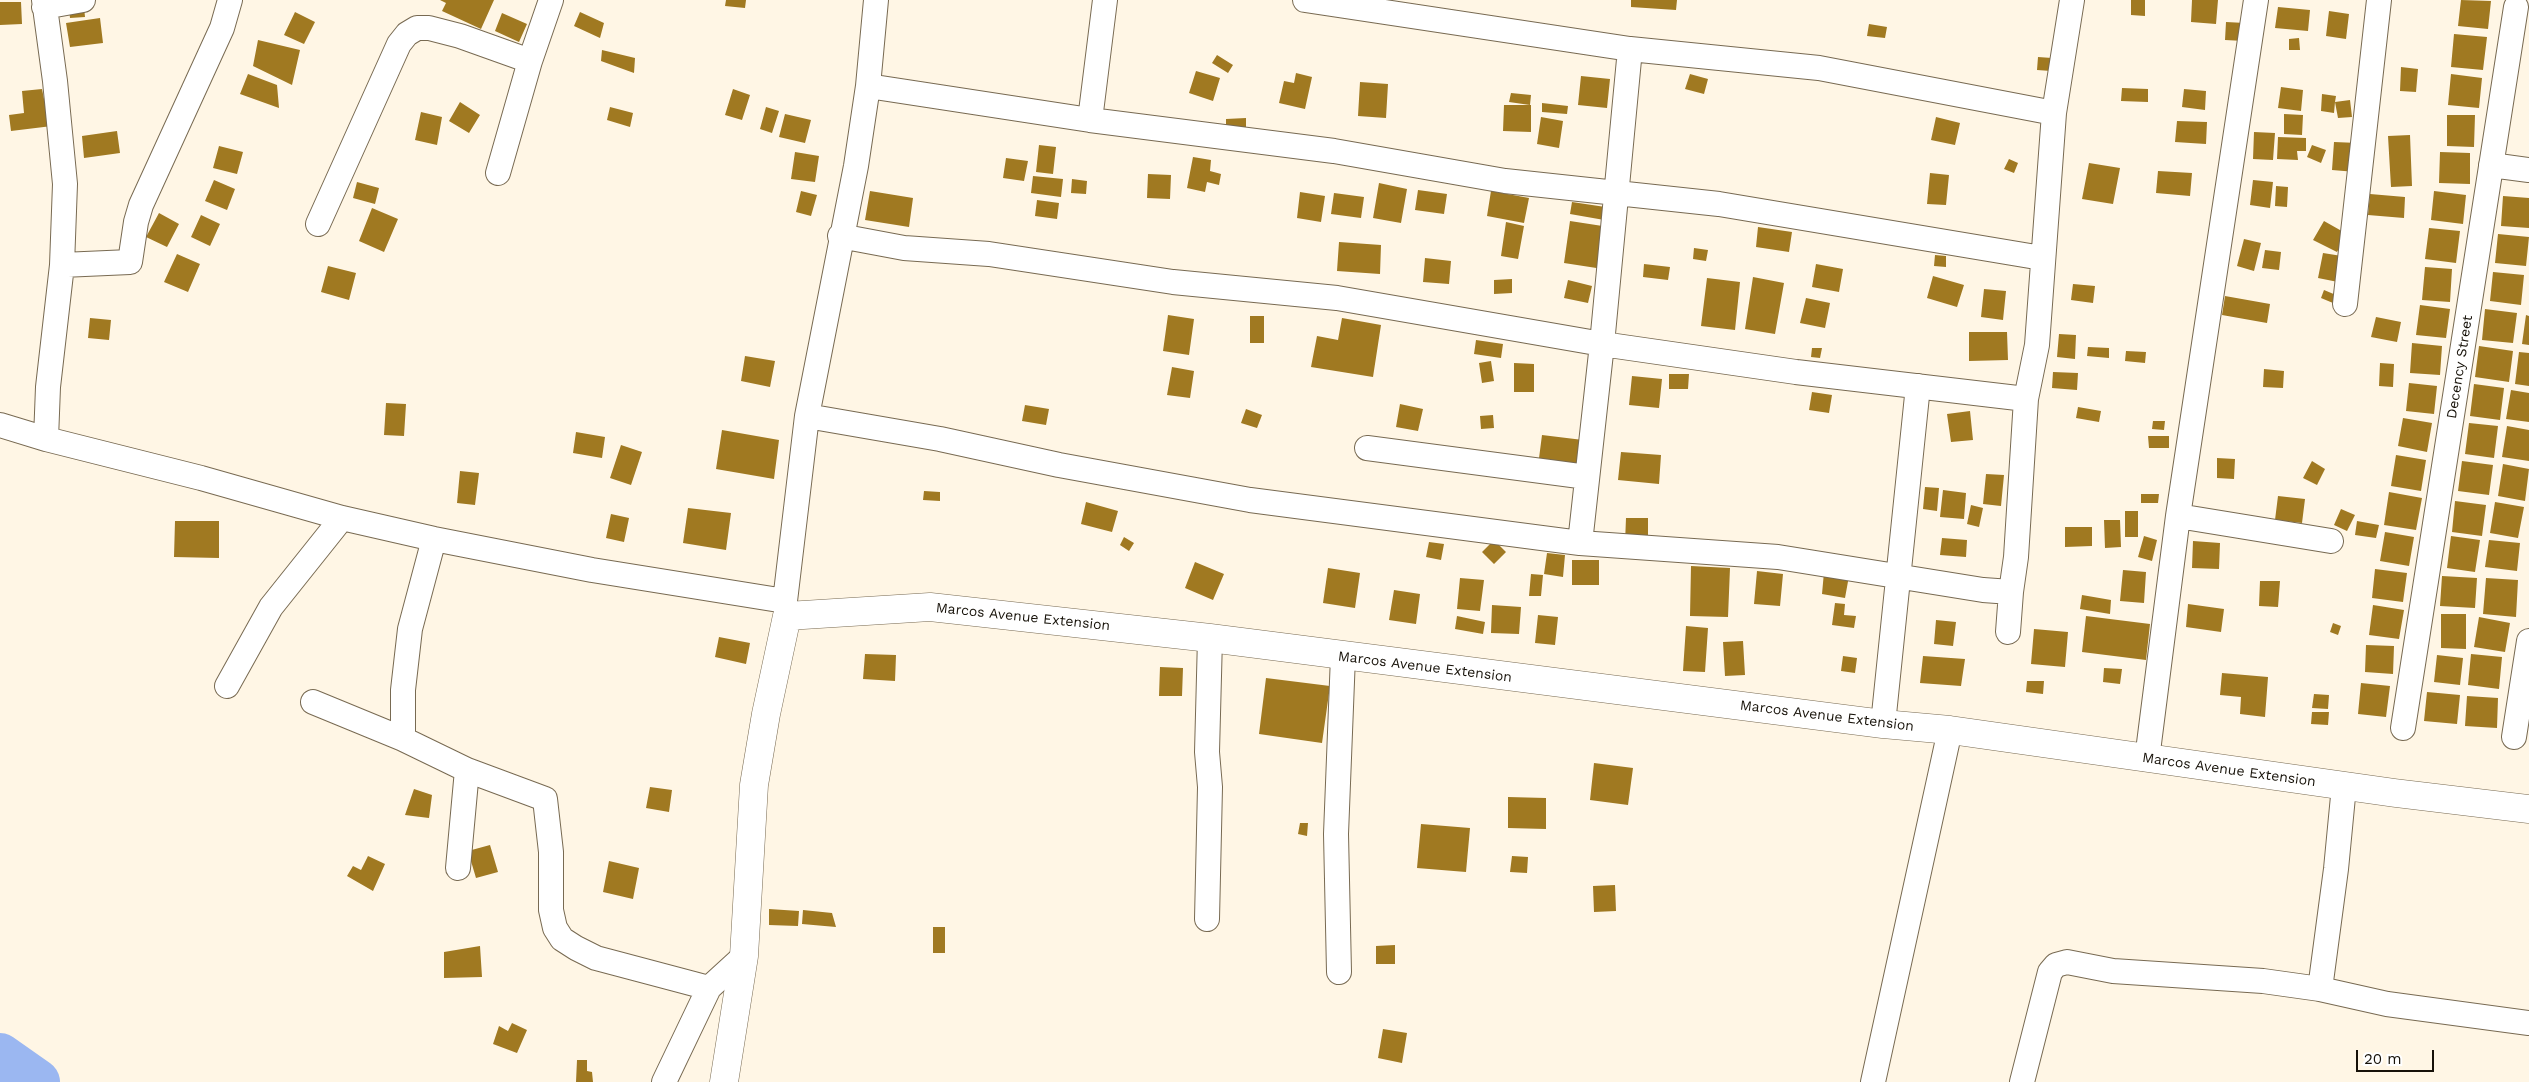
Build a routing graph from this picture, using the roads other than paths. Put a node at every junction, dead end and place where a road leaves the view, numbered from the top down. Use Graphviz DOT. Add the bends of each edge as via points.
graph roads {
  1 [pos="83,0"];
  2 [pos="230,0"];
  3 [pos="551,0"];
  4 [pos="876,0"];
  5 [pos="1105,0"];
  6 [pos="1305,0"];
  7 [pos="2072,0"];
  8 [pos="2256,0"];
  9 [pos="2379,0"];
  10 [pos="44,3"];
  11 [pos="2516,7"];
  12 [pos="1630,49"];
  13 [pos="2519,58"];
  14 [pos="530,61"];
  15 [pos="868,86"];
  16 [pos="2054,113"];
  17 [pos="1090,120"];
  18 [pos="2491,165"];
  19 [pos="2529,170"];
  20 [pos="498,173"];
  21 [pos="1618,193"];
  22 [pos="318,224"];
  23 [pos="840,236"];
  24 [pos="2042,258"];
  25 [pos="62,265"];
  26 [pos="2345,304"];
  27 [pos="1602,344"];
  28 [pos="1918,386"];
  29 [pos="2026,399"];
  30 [pos="807,416"];
  31 [pos="0,425"];
  32 [pos="46,439"];
  33 [pos="1367,448"];
  34 [pos="1587,477"];
  35 [pos="2178,516"];
  36 [pos="342,518"];
  37 [pos="434,539"];
  38 [pos="2331,541"];
  39 [pos="1580,543"];
  40 [pos="1897,575"];
  41 [pos="2011,592"];
  42 [pos="786,608"];
  43 [pos="2008,632"];
  44 [pos="1210,638"];
  45 [pos="2529,641"];
  46 [pos="1343,656"];
  47 [pos="2527,671"];
  48 [pos="227,686"];
  49 [pos="313,702"];
  50 [pos="1883,724"];
  51 [pos="2403,728"];
  52 [pos="1950,730"];
  53 [pos="2514,737"];
  54 [pos="402,739"];
  55 [pos="2148,759"];
  56 [pos="466,770"];
  57 [pos="2344,786"];
  58 [pos="2529,809"];
  59 [pos="458,868"];
  60 [pos="1207,919"];
  61 [pos="744,956"];
  62 [pos="1339,972"];
  63 [pos="709,988"];
  64 [pos="2320,989"];
  65 [pos="2529,1023"];
  66 [pos="664,1082"];
  67 [pos="724,1082"];
  68 [pos="1873,1082"];
  69 [pos="2022,1082"];
  1 -- 10 [label="street"];
  2 -- 25 [label="street" via="222,28 141,205 130,262"];
  3 -- 14 [label="street"];
  4 -- 15 [label="street"];
  5 -- 17 [label="street"];
  6 -- 12 [label="street"];
  7 -- 16 [label="street"];
  8 -- 35 [label="street"];
  9 -- 26 [label="street"];
  10 -- 25 [label="street" via="66,184"];
  11 -- 13 [label="street, Decency Street"];
  12 -- 16 [label="street" via="1819,68"];
  12 -- 21 [label="street"];
  13 -- 18 [label="street, Decency Street"];
  14 -- 20 [label="street"];
  14 -- 22 [label="street" via="429,28 417,28 407,34"];
  15 -- 17 [label="street"];
  15 -- 23 [label="street" via="856,166"];
  16 -- 24 [label="street"];
  17 -- 21 [label="street" via="1334,151 1505,181"];
  18 -- 19 [label="street"];
  18 -- 51 [label="street, Decency Street"];
  21 -- 24 [label="street" via="1719,204"];
  21 -- 27 [label="street"];
  23 -- 27 [label="street" via="904,248 989,254 1173,282 1337,298"];
  23 -- 30 [label="street"];
  24 -- 29 [label="street" via="2037,345"];
  25 -- 32 [label="street" via="48,387"];
  27 -- 28 [label="street"];
  27 -- 34 [label="street"];
  28 -- 29 [label="street"];
  28 -- 40 [label="street"];
  29 -- 41 [label="street"];
  30 -- 39 [label="street" via="1250,500"];
  30 -- 42 [label="street"];
  31 -- 32 [label="street"];
  32 -- 36 [label="street"];
  33 -- 34 [label="street"];
  34 -- 39 [label="street"];
  35 -- 38 [label="street"];
  35 -- 55 [label="street"];
  36 -- 37 [label="street"];
  36 -- 48 [label="street" via="271,607"];
  37 -- 42 [label="street"];
  37 -- 54 [label="street" via="410,629 402,690"];
  39 -- 40 [label="street" via="1778,557"];
  40 -- 41 [label="street"];
  40 -- 50 [label="street"];
  41 -- 43 [label="street"];
  42 -- 44 [label="street, Marcos Avenue Extension" via="930,606"];
  42 -- 61 [label="street" via="754,785"];
  44 -- 46 [label="street, Marcos Avenue Extension"];
  44 -- 60 [label="street"];
  45 -- 47 [label="street"];
  46 -- 50 [label="street, Marcos Avenue Extension"];
  46 -- 62 [label="street" via="1336,834"];
  47 -- 53 [label="street"];
  49 -- 54 [label="street"];
  50 -- 52 [label="street, Marcos Avenue Extension"];
  52 -- 55 [label="street, Marcos Avenue Extension"];
  52 -- 68 [label="street"];
  54 -- 56 [label="street"];
  55 -- 57 [label="street, Marcos Avenue Extension"];
  56 -- 59 [label="street"];
  56 -- 63 [label="street" via="545,799 551,852 551,910 562,939 596,958"];
  57 -- 58 [label="street, Marcos Avenue Extension"];
  57 -- 64 [label="street"];
  61 -- 63 [label="street"];
  61 -- 67 [label="street"];
  63 -- 66 [label="street"];
  64 -- 65 [label="street" via="2387,1004"];
  64 -- 69 [label="street" via="2263,981 2113,971 2067,962 2056,965 2050,972"];
}
